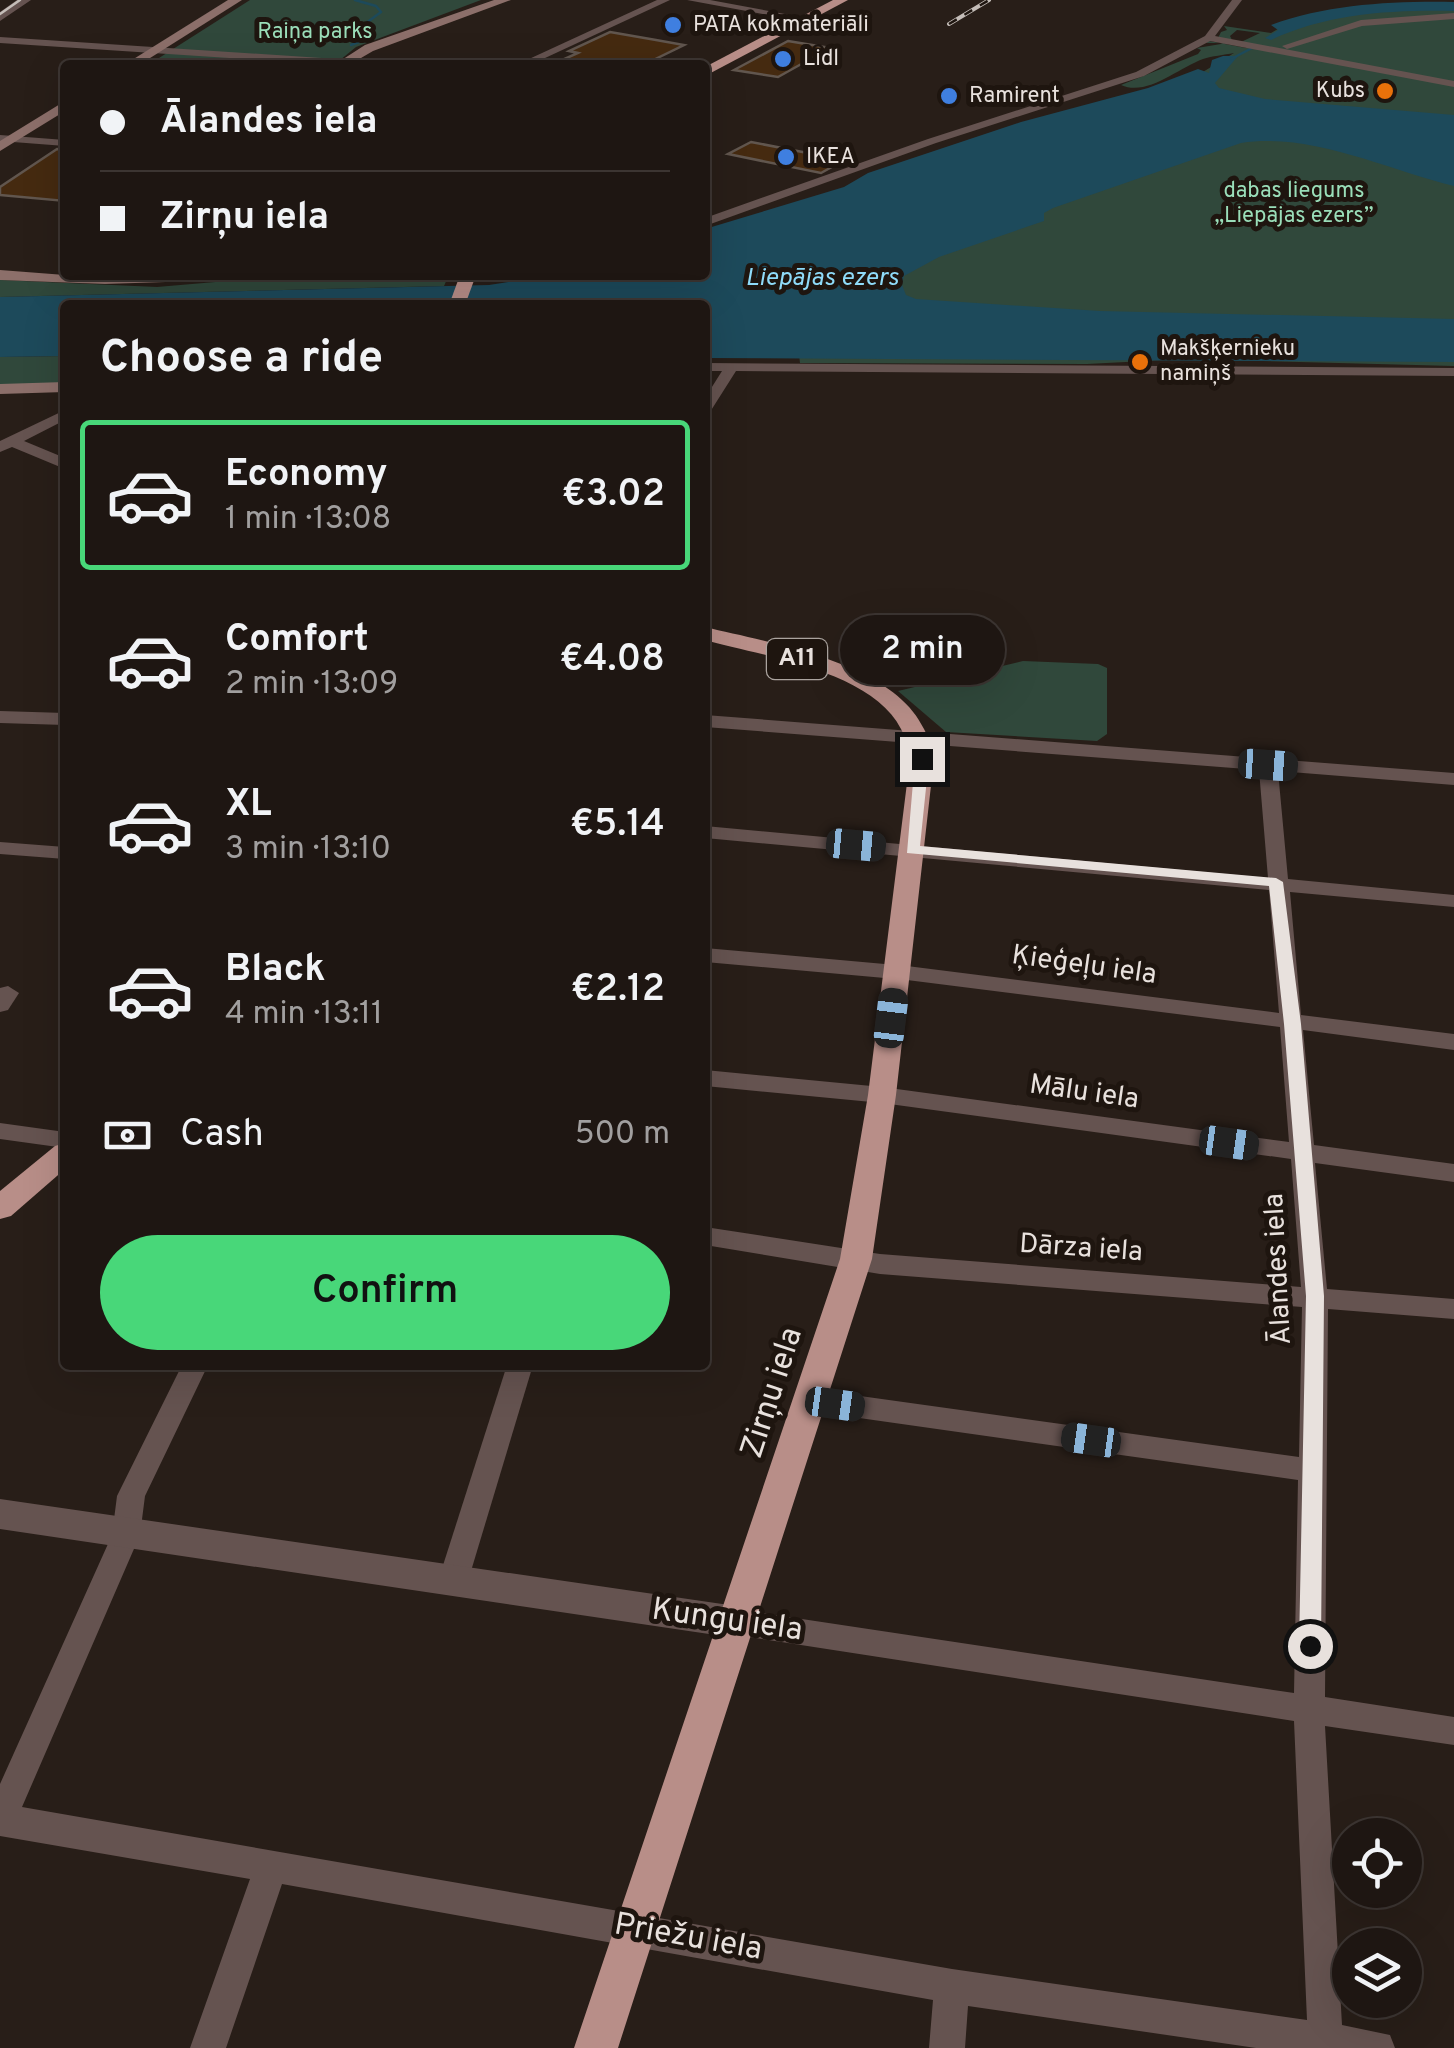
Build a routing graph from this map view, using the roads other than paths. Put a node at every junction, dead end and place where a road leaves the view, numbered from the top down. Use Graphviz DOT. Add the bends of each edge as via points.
graph roads {
  1 [pos="25,0"];
  2 [pos="236,0"];
  3 [pos="504,0"];
  4 [pos="664,0"];
  5 [pos="692,0"];
  6 [pos="828,0"];
  7 [pos="842,0"];
  8 [pos="1237,0"];
  9 [pos="1454,16"];
  10 [pos="0,17"];
  11 [pos="796,17"];
  12 [pos="1210,38"];
  13 [pos="0,40"];
  14 [pos="1262,47"];
  15 [pos="153,51"];
  16 [pos="138,60"];
  17 [pos="284,60"];
  18 [pos="350,60"];
  19 [pos="532,60"];
  20 [pos="710,65"];
  21 [pos="710,65"];
  22 [pos="1454,84"];
  23 [pos="60,108"];
  24 [pos="4,141"];
  25 [pos="60,143"];
  26 [pos="710,220"];
  27 [pos="0,272"];
  28 [pos="60,274"];
  29 [pos="710,367"];
  30 [pos="732,367"];
  31 [pos="1454,372"];
  32 [pos="60,387"];
  33 [pos="0,389"];
  34 [pos="710,400"];
  35 [pos="60,416"];
  36 [pos="9,438"];
  37 [pos="60,462"];
  38 [pos="710,634"];
  39 [pos="0,716"];
  40 [pos="60,719"];
  41 [pos="710,721"];
  42 [pos="920,739"];
  43 [pos="1268,765"];
  44 [pos="1454,779"];
  45 [pos="710,832"];
  46 [pos="0,848"];
  47 [pos="912,850"];
  48 [pos="60,853"];
  49 [pos="1276,882"];
  50 [pos="1454,901"];
  51 [pos="710,954"];
  52 [pos="896,972"];
  53 [pos="1292,1024"];
  54 [pos="1454,1042"];
  55 [pos="710,1078"];
  56 [pos="882,1095"];
  57 [pos="0,1130"];
  58 [pos="60,1139"];
  59 [pos="1302,1154"];
  60 [pos="60,1158"];
  61 [pos="1454,1174"];
  62 [pos="0,1208"];
  63 [pos="710,1237"];
  64 [pos="856,1260"];
  65 [pos="1315,1296"];
  66 [pos="1454,1309"];
  67 [pos="193,1370"];
  68 [pos="518,1370"];
  69 [pos="810,1400"];
  70 [pos="1311,1470"];
  71 [pos="0,1514"];
  72 [pos="126,1535"];
  73 [pos="453,1582"];
  74 [pos="736,1622"];
  75 [pos="1310,1711"];
  76 [pos="1454,1731"];
  77 [pos="0,1820"];
  78 [pos="272,1867"];
  79 [pos="635,1928"];
  80 [pos="952,1986"];
  81 [pos="1326,2044"];
  82 [pos="208,2048"];
  83 [pos="596,2048"];
  84 [pos="947,2048"];
  85 [pos="1377,2048"];
  1 -- 10 [label="street"];
  2 -- 15 [label="main road"];
  3 -- 18 [label="main road"];
  4 -- 19 [label="street"];
  5 -- 11 [label="street"];
  6 -- 11 [label="highway"];
  7 -- 21 [label="highway"];
  8 -- 12 [label="street"];
  9 -- 14 [label="street" via="1361,23 1312,42"];
  11 -- 20 [label="highway"];
  12 -- 14 [label="street"];
  12 -- 26 [label="street" via="1124,80"];
  13 -- 15 [label="street"];
  14 -- 22 [label="street"];
  15 -- 16 [label="main road"];
  15 -- 17 [label="street"];
  23 -- 24 [label="main road"];
  24 -- 25 [label="street"];
  27 -- 28 [label="main road"];
  29 -- 30 [label="street"];
  30 -- 31 [label="street"];
  30 -- 34 [label="street"];
  32 -- 33 [label="main road"];
  35 -- 36 [label="street"];
  36 -- 37 [label="street"];
  38 -- 42 [label="highway, A11" via="851,676 884,696"];
  39 -- 40 [label="street"];
  41 -- 42 [label="street"];
  42 -- 43 [label="street"];
  42 -- 47 [label="highway, Zirņu iela"];
  43 -- 44 [label="street"];
  43 -- 49 [label="street, Ālandes iela"];
  45 -- 47 [label="street"];
  46 -- 48 [label="street"];
  47 -- 49 [label="street"];
  47 -- 52 [label="highway, Zirņu iela"];
  49 -- 50 [label="street"];
  49 -- 53 [label="street, Ālandes iela"];
  51 -- 52 [label="street, Ķieģeļu iela"];
  52 -- 53 [label="street, Ķieģeļu iela"];
  52 -- 56 [label="highway, Zirņu iela"];
  53 -- 54 [label="street, Ķieģeļu iela"];
  53 -- 59 [label="street, Ālandes iela"];
  55 -- 56 [label="street, Mālu iela"];
  56 -- 59 [label="street, Mālu iela"];
  56 -- 64 [label="highway, Zirņu iela"];
  57 -- 58 [label="street"];
  59 -- 61 [label="street, Mālu iela"];
  59 -- 65 [label="street, Ālandes iela"];
  60 -- 62 [label="highway"];
  63 -- 64 [label="street, Dārza iela"];
  64 -- 65 [label="street, Dārza iela"];
  64 -- 69 [label="highway, Zirņu iela"];
  65 -- 66 [label="street, Dārza iela"];
  65 -- 70 [label="street, Ālandes iela"];
  67 -- 72 [label="street" via="131,1496"];
  68 -- 73 [label="street"];
  69 -- 70 [label="street"];
  69 -- 74 [label="highway, Zirņu iela"];
  70 -- 75 [label="street, Ālandes iela"];
  71 -- 72 [label="street, Kungu iela"];
  72 -- 73 [label="street, Kungu iela"];
  72 -- 77 [label="street"];
  73 -- 74 [label="street, Kungu iela"];
  74 -- 75 [label="street, Kungu iela"];
  74 -- 79 [label="highway, Zirņu iela"];
  75 -- 76 [label="street, Kungu iela"];
  75 -- 81 [label="street, Ālandes iela"];
  77 -- 78 [label="street, Priežu iela"];
  78 -- 79 [label="street, Priežu iela"];
  78 -- 82 [label="street"];
  79 -- 80 [label="street, Priežu iela"];
  79 -- 83 [label="highway, Zirņu iela"];
  80 -- 81 [label="street, Priežu iela"];
  80 -- 84 [label="street"];
  81 -- 85 [label="street, Priežu iela"];
}
